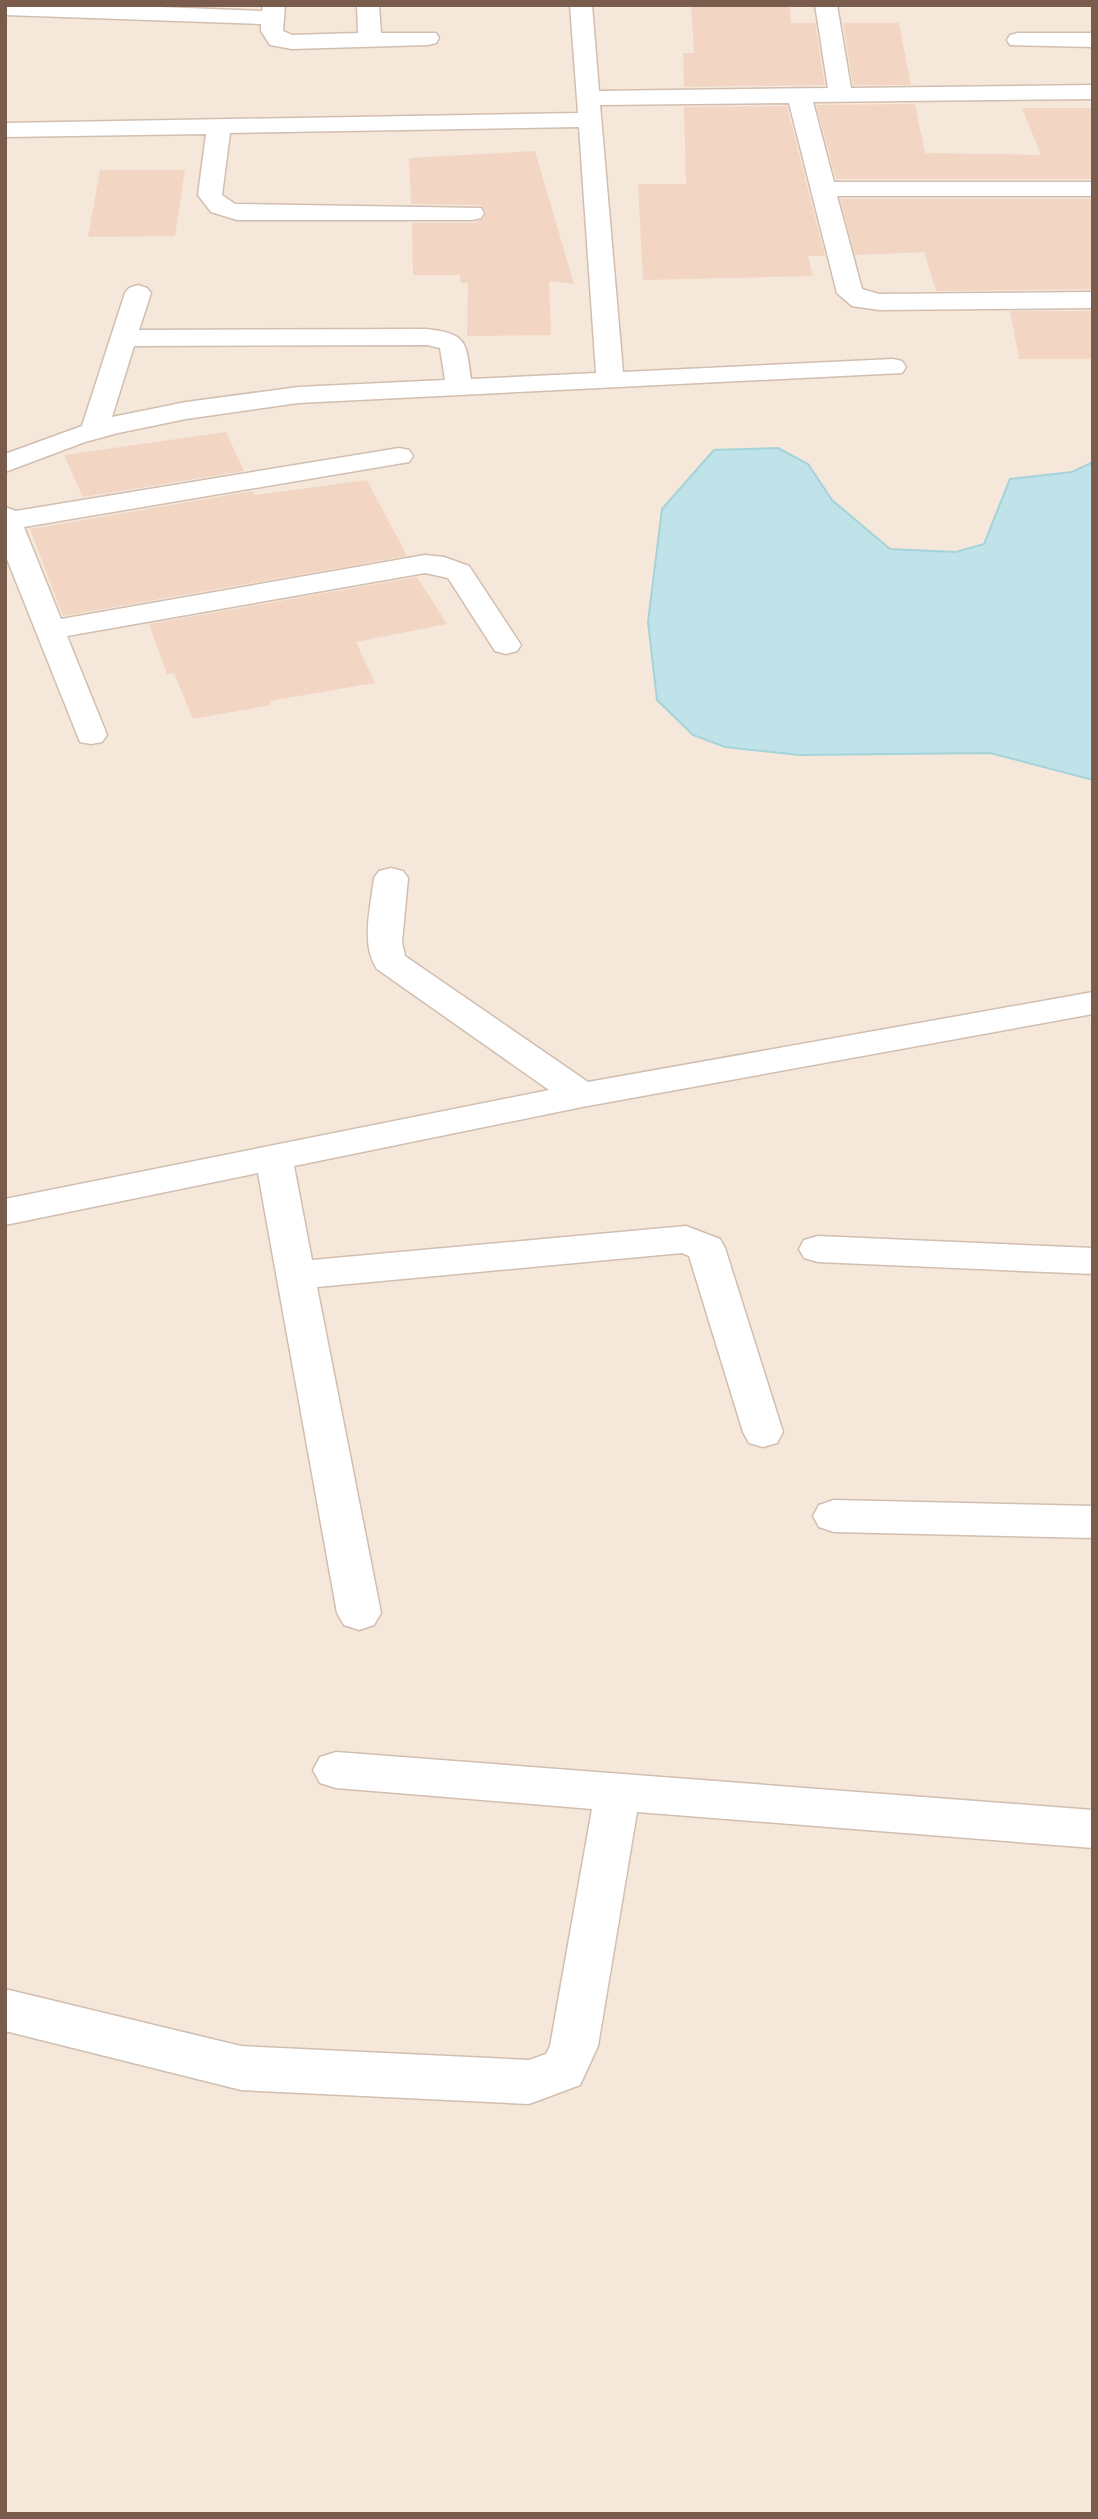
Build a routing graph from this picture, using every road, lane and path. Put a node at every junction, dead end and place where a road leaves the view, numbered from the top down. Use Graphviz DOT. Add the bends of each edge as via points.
graph roads {
  1 [pos="368,5"];
  2 [pos="581,5"];
  3 [pos="826,5"];
  4 [pos="5,8"];
  5 [pos="273,12"];
  6 [pos="428,38"];
  7 [pos="370,40"];
  8 [pos="1018,40"];
  9 [pos="1093,40"];
  10 [pos="1093,92"];
  11 [pos="799,95"];
  12 [pos="841,95"];
  13 [pos="588,109"];
  14 [pos="219,126"];
  15 [pos="5,130"];
  16 [pos="823,189"];
  17 [pos="1093,189"];
  18 [pos="472,212"];
  19 [pos="138,293"];
  20 [pos="1093,300"];
  21 [pos="124,338"];
  22 [pos="893,367"];
  23 [pos="610,379"];
  24 [pos="458,387"];
  25 [pos="94,431"];
  26 [pos="399,456"];
  27 [pos="5,464"];
  28 [pos="6,519"];
  29 [pos="50,629"];
  30 [pos="506,645"];
  31 [pos="91,735"];
  32 [pos="391,878"];
  33 [pos="1093,1003"];
  34 [pos="582,1096"];
  35 [pos="274,1158"];
  36 [pos="5,1212"];
  37 [pos="818,1249"];
  38 [pos="1093,1261"];
  39 [pos="297,1275"];
  40 [pos="763,1432"];
  41 [pos="834,1516"];
  42 [pos="1093,1522"];
  43 [pos="359,1614"];
  44 [pos="336,1770"];
  45 [pos="618,1792"];
  46 [pos="1093,1829"];
  47 [pos="5,2010"];
  1 -- 7 [label="street"];
  2 -- 13 [label="street"];
  3 -- 12 [label="street"];
  4 -- 5 [label="street"];
  5 -- 7 [label="street" via="272,30 278,40"];
  6 -- 7 [label="street"];
  8 -- 9 [label="street"];
  10 -- 12 [label="street"];
  11 -- 12 [label="street"];
  11 -- 13 [label="street"];
  11 -- 16 [label="street"];
  13 -- 14 [label="street"];
  13 -- 23 [label="street"];
  14 -- 15 [label="street"];
  14 -- 18 [label="street" via="210,195 225,210"];
  16 -- 17 [label="street"];
  16 -- 20 [label="street" via="850,293 861,300"];
  19 -- 21 [label="street"];
  21 -- 24 [label="street" via="443,339 453,344"];
  21 -- 25 [label="street"];
  22 -- 23 [label="street"];
  23 -- 24 [label="street"];
  24 -- 25 [label="street" via="298,395 218,405"];
  25 -- 27 [label="street" via="45,444"];
  26 -- 28 [label="street"];
  28 -- 29 [label="street"];
  29 -- 30 [label="street" via="425,564 459,572"];
  29 -- 31 [label="street"];
  32 -- 34 [label="street" via="385,942 389,961"];
  33 -- 34 [label="street"];
  34 -- 35 [label="street"];
  35 -- 36 [label="street"];
  35 -- 39 [label="street"];
  37 -- 38 [label="street"];
  39 -- 40 [label="street" via="686,1240 706,1248"];
  39 -- 43 [label="street"];
  41 -- 42 [label="street"];
  44 -- 45 [label="street"];
  45 -- 46 [label="street"];
  45 -- 47 [label="street" via="574,2046 563,2070 552,2074 529,2082 240,2068"];
}
